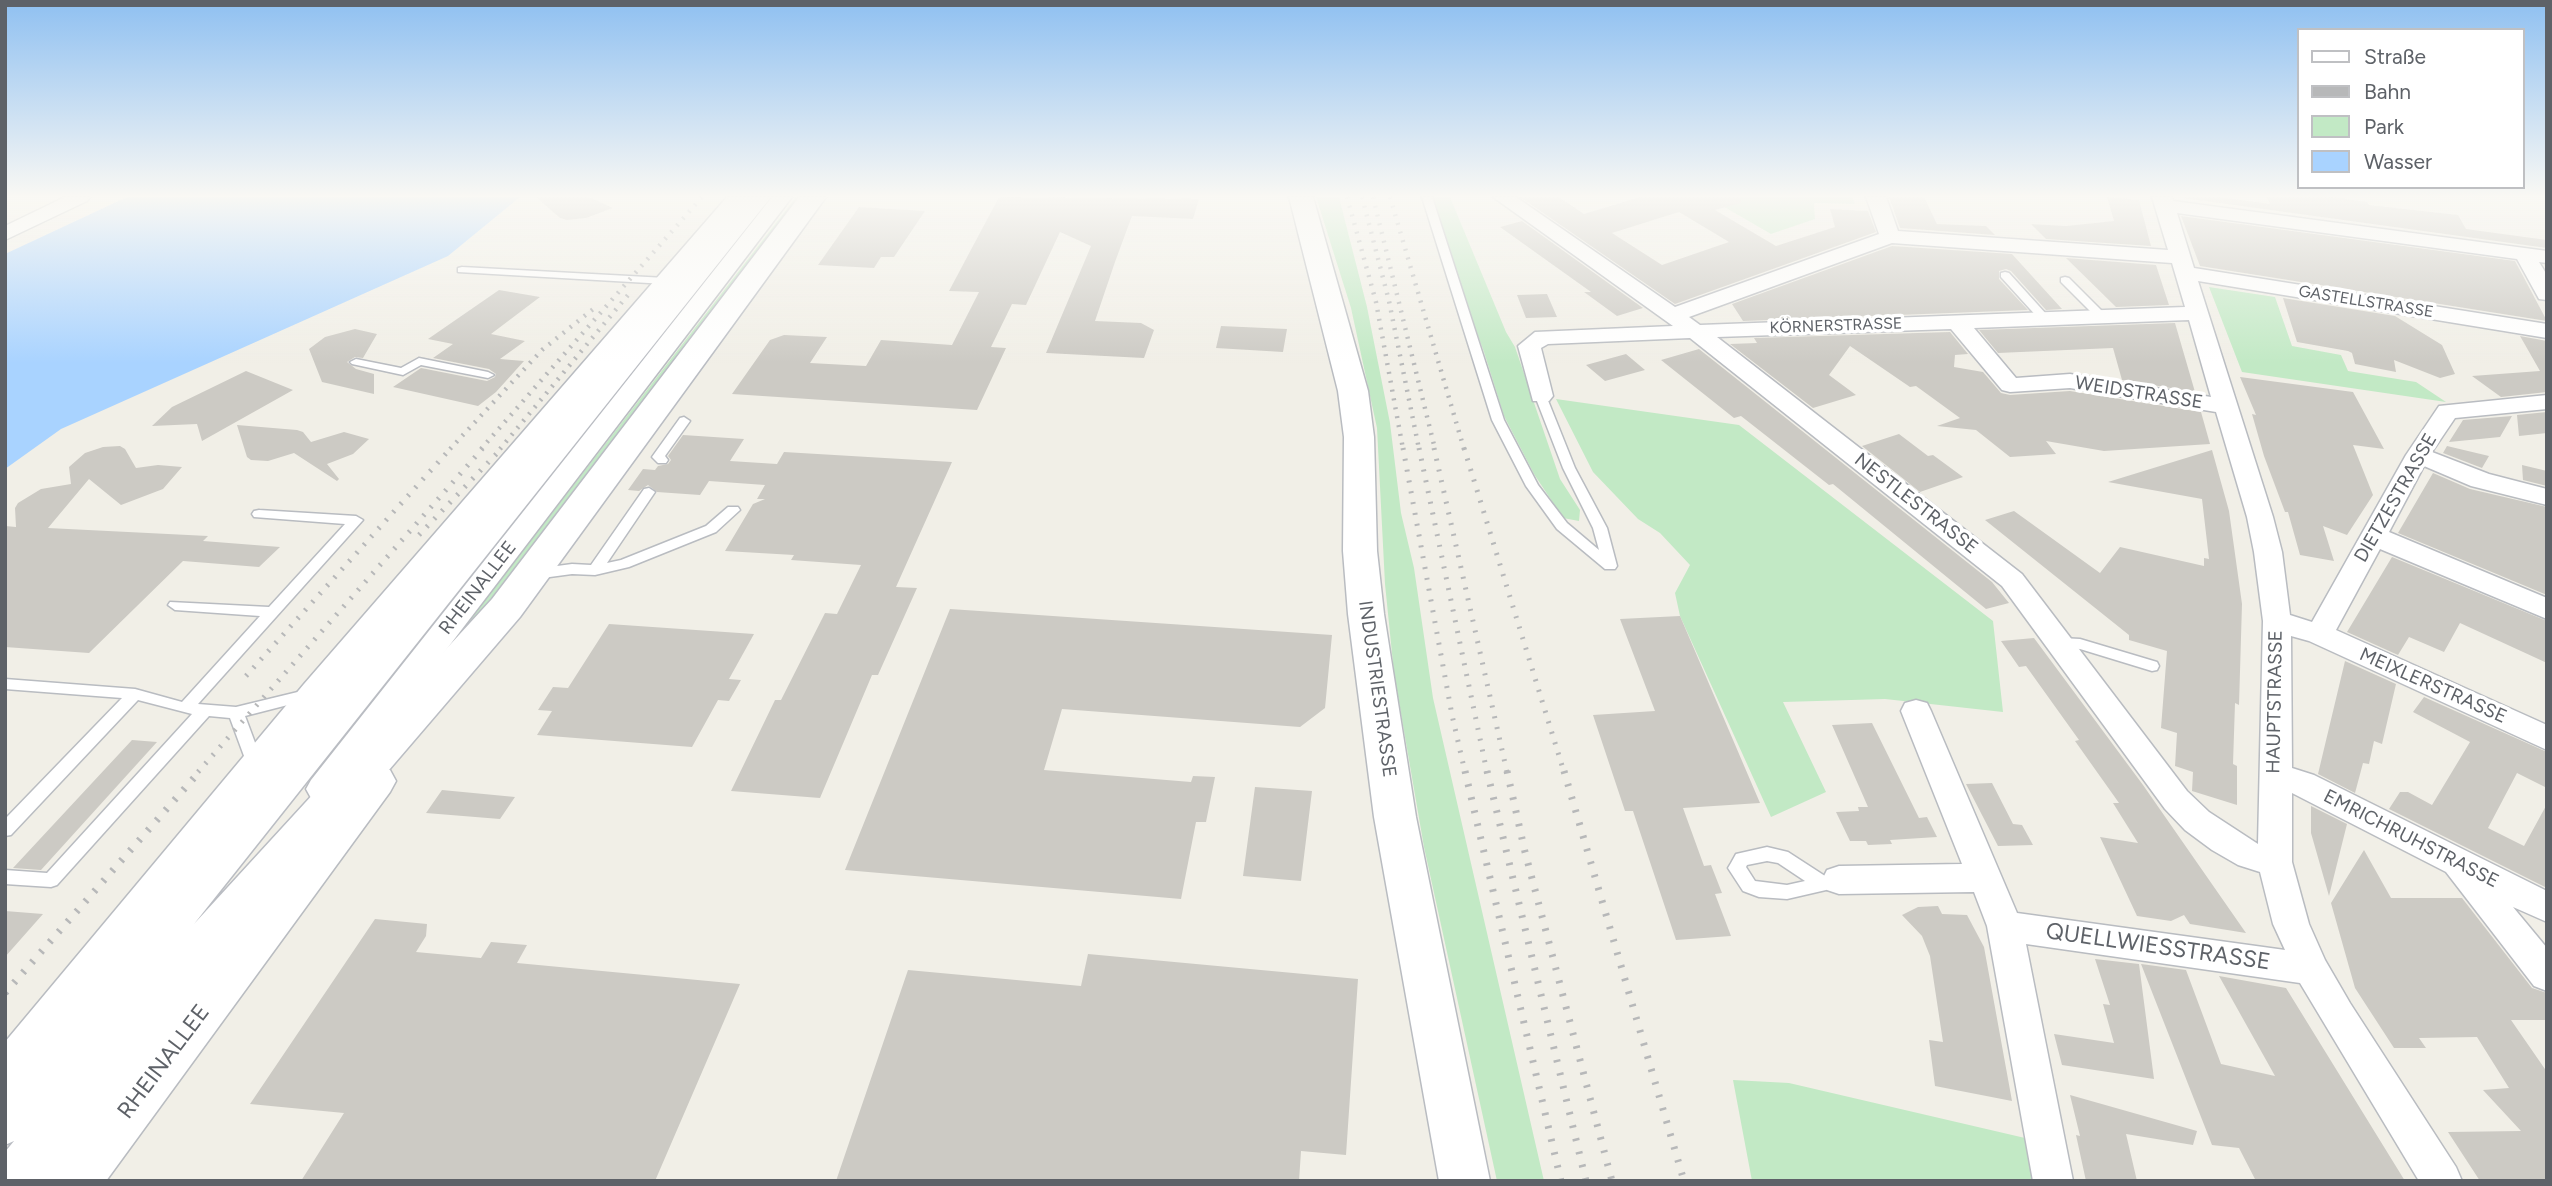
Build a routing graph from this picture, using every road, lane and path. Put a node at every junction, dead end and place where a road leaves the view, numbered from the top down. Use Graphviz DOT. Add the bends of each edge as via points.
graph roads {
  1 [pos="690,252"];
  2 [pos="713,252"];
  3 [pos="739,252"];
  4 [pos="772,252"];
  5 [pos="1316,252"];
  6 [pos="1445,252"];
  7 [pos="1583,252"];
  8 [pos="1848,252"];
  9 [pos="2050,252"];
  10 [pos="2178,252"];
  11 [pos="2513,252"];
  12 [pos="2524,254"];
  13 [pos="2547,257"];
  14 [pos="2182,265"];
  15 [pos="462,270"];
  16 [pos="2005,275"];
  17 [pos="2065,280"];
  18 [pos="666,281"];
  19 [pos="2547,293"];
  20 [pos="2197,313"];
  21 [pos="2099,314"];
  22 [pos="1674,315"];
  23 [pos="2043,317"];
  24 [pos="1956,321"];
  25 [pos="1695,331"];
  26 [pos="2547,331"];
  27 [pos="356,362"];
  28 [pos="488,375"];
  29 [pos="1541,397"];
  30 [pos="2547,402"];
  31 [pos="2225,406"];
  32 [pos="684,421"];
  33 [pos="2418,456"];
  34 [pos="662,460"];
  35 [pos="649,492"];
  36 [pos="2547,497"];
  37 [pos="733,510"];
  38 [pos="259,514"];
  39 [pos="453,532"];
  40 [pos="2373,536"];
  41 [pos="595,570"];
  42 [pos="518,591"];
  43 [pos="175,605"];
  44 [pos="2547,609"];
  45 [pos="272,612"];
  46 [pos="2277,621"];
  47 [pos="2319,634"];
  48 [pos="2061,643"];
  49 [pos="2152,666"];
  50 [pos="5,684"];
  51 [pos="315,692"];
  52 [pos="135,694"];
  53 [pos="185,708"];
  54 [pos="205,710"];
  55 [pos="1916,711"];
  56 [pos="236,713"];
  57 [pos="2547,738"];
  58 [pos="312,742"];
  59 [pos="256,767"];
  60 [pos="2274,775"];
  61 [pos="5,830"];
  62 [pos="2454,860"];
  63 [pos="2274,862"];
  64 [pos="5,877"];
  65 [pos="1983,878"];
  66 [pos="1830,881"];
  67 [pos="2547,908"];
  68 [pos="2005,926"];
  69 [pos="2311,969"];
  70 [pos="2547,975"];
  71 [pos="174,979"];
  72 [pos="5,1072"];
  73 [pos="5,1119"];
  74 [pos="18,1181"];
  75 [pos="75,1181"];
  76 [pos="1465,1181"];
  77 [pos="2053,1181"];
  78 [pos="2442,1181"];
  1 -- 18 [label="street, RHEINALLEE"];
  2 -- 58 [label="main road, RHEINALLEE"];
  3 -- 71 [label="street, RHEINALLEE"];
  4 -- 42 [label="main road, RHEINALLEE"];
  5 -- 76 [label="street, INDUSTRIESTRASSE" via="1353,391 1366,614 1395,817"];
  6 -- 29 [label="lane" via="1498,420 1532,486 1562,526 1610,566 1600,528 1569,468"];
  7 -- 22 [label="street, NESTLESTRASSE"];
  8 -- 22 [label="street"];
  9 -- 14 [label="street, GASTELLSTRASSE"];
  10 -- 14 [label="street, HAUPTSTRASSE"];
  11 -- 12 [label="street"];
  12 -- 13 [label="street"];
  12 -- 19 [label="street"];
  14 -- 20 [label="street, HAUPTSTRASSE"];
  14 -- 26 [label="street, GASTELLSTRASSE"];
  15 -- 18 [label="lane"];
  16 -- 23 [label="lane"];
  17 -- 21 [label="lane"];
  18 -- 39 [label="street, RHEINALLEE"];
  20 -- 21 [label="street, KÖRNERSTRASSE"];
  20 -- 31 [label="street, HAUPTSTRASSE"];
  21 -- 23 [label="street, KÖRNERSTRASSE"];
  22 -- 25 [label="street, NESTLESTRASSE"];
  23 -- 24 [label="street, KÖRNERSTRASSE"];
  24 -- 25 [label="street, KÖRNERSTRASSE"];
  24 -- 31 [label="street, WEIDSTRASSE" via="2010,385 2070,381"];
  25 -- 29 [label="street, KÖRNERSTRASSE" via="1543,337 1529,346"];
  25 -- 48 [label="street, NESTLESTRASSE" via="2012,580"];
  27 -- 28 [label="lane" via="403,372 419,361"];
  30 -- 33 [label="street, DIETZESTRASSE" via="2446,411"];
  31 -- 46 [label="street, HAUPTSTRASSE" via="2260,517"];
  32 -- 34 [label="lane" via="658,457"];
  33 -- 36 [label="street" via="2480,480"];
  33 -- 40 [label="street, DIETZESTRASSE"];
  35 -- 41 [label="lane"];
  37 -- 41 [label="lane" via="701,534 642,559"];
  38 -- 45 [label="lane" via="356,520"];
  39 -- 51 [label="street, RHEINALLEE"];
  39 -- 58 [label="street, RHEINALLEE"];
  40 -- 44 [label="street"];
  40 -- 47 [label="street, DIETZESTRASSE"];
  41 -- 42 [label="lane" via="564,569"];
  42 -- 71 [label="main road, RHEINALLEE" via="335,804"];
  42 -- 75 [label="street, RHEINALLEE"];
  43 -- 45 [label="lane"];
  45 -- 53 [label="lane"];
  46 -- 47 [label="street"];
  46 -- 60 [label="street, HAUPTSTRASSE"];
  47 -- 57 [label="street, MEIXLERSTRASSE"];
  48 -- 49 [label="lane" via="2080,644"];
  48 -- 63 [label="street, NESTLESTRASSE" via="2176,800 2224,841"];
  50 -- 52 [label="lane"];
  51 -- 56 [label="lane"];
  51 -- 59 [label="street, RHEINALLEE"];
  52 -- 53 [label="lane"];
  52 -- 61 [label="lane"];
  53 -- 54 [label="lane"];
  54 -- 56 [label="lane"];
  54 -- 64 [label="lane" via="51,880"];
  55 -- 65 [label="street"];
  56 -- 59 [label="lane"];
  58 -- 73 [label="main road, RHEINALLEE"];
  59 -- 72 [label="street, RHEINALLEE"];
  60 -- 62 [label="street, EMRICHRUHSTRASSE" via="2303,784"];
  60 -- 63 [label="street, HAUPTSTRASSE"];
  62 -- 67 [label="street, EMRICHRUHSTRASSE"];
  62 -- 70 [label="street"];
  63 -- 69 [label="street, HAUPTSTRASSE" via="2291,924"];
  65 -- 66 [label="street"];
  65 -- 68 [label="street"];
  68 -- 69 [label="street, QUELLWIESSTRASSE"];
  68 -- 77 [label="street"];
  69 -- 78 [label="street, HAUPTSTRASSE"];
  71 -- 74 [label="main road, RHEINALLEE"];
}
